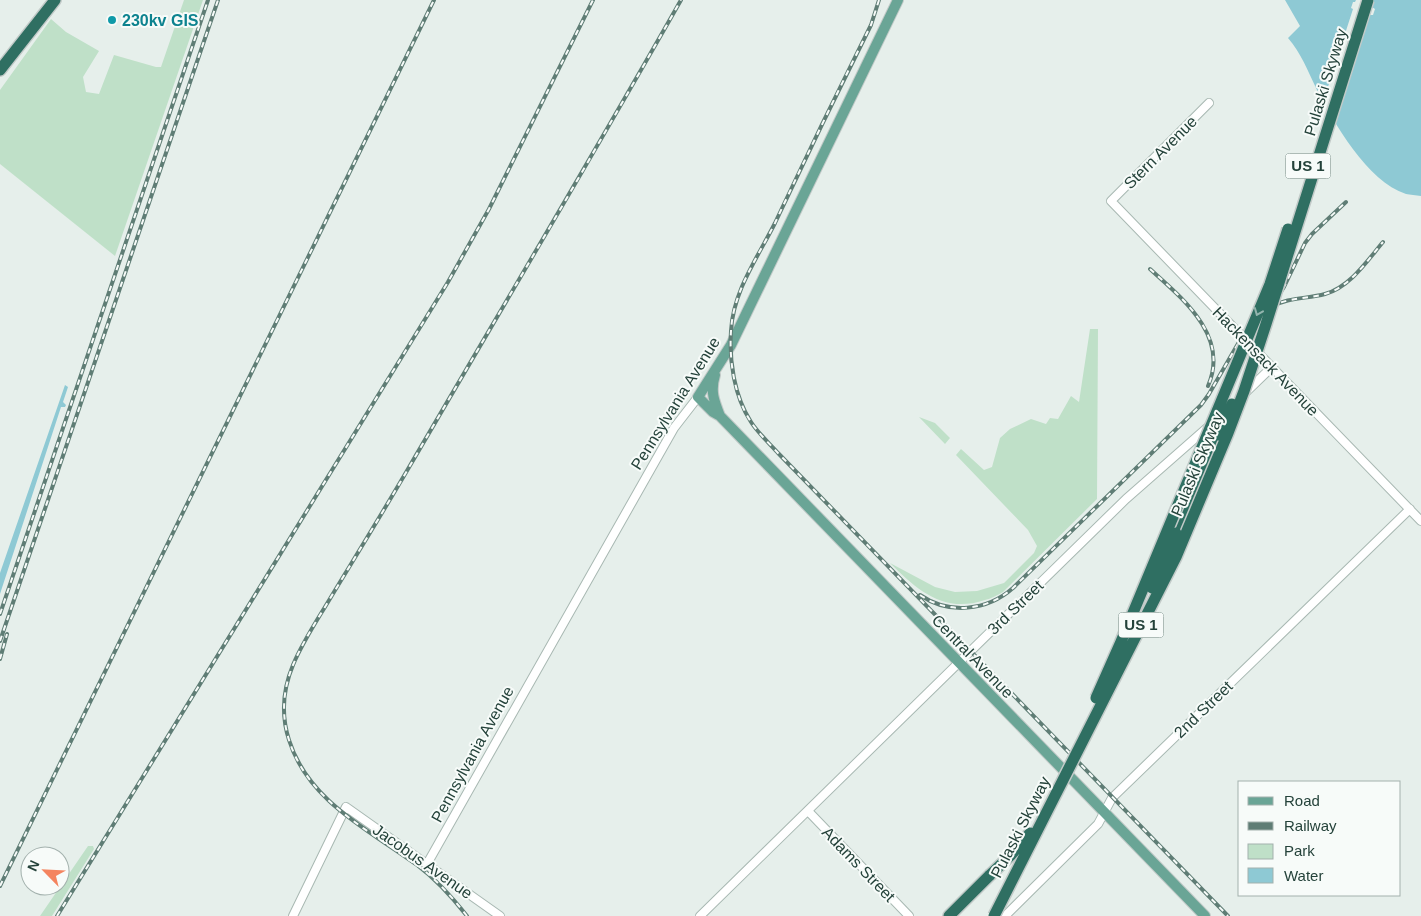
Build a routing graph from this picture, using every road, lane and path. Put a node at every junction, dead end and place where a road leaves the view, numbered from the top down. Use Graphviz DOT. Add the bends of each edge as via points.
graph roads {
  1 [pos="53,0"];
  2 [pos="898,0"];
  3 [pos="1360,0"];
  4 [pos="1368,0"];
  5 [pos="0,70"];
  6 [pos="1209,103"];
  7 [pos="1111,200"];
  8 [pos="1266,324"];
  9 [pos="1251,330"];
  10 [pos="1272,368"];
  11 [pos="716,369"];
  12 [pos="698,397"];
  13 [pos="720,416"];
  14 [pos="1218,435"];
  15 [pos="1410,509"];
  16 [pos="1421,521"];
  17 [pos="959,662"];
  18 [pos="808,811"];
  19 [pos="1104,812"];
  20 [pos="427,864"];
  21 [pos="292,916"];
  22 [pos="500,916"];
  23 [pos="700,916"];
  24 [pos="909,916"];
  25 [pos="949,916"];
  26 [pos="986,916"];
  27 [pos="994,916"];
  28 [pos="1005,916"];
  29 [pos="1205,916"];
  1 -- 5 [label="highway"];
  2 -- 11 [label="main road, Pennsylvania Avenue" via="731,346"];
  3 -- 9 [label="highway, Pulaski Skyway / US 1, one-way, bridge" via="1270,284"];
  4 -- 8 [label="highway, Pulaski Skyway / US 1, bridge"];
  6 -- 7 [label="street, Stern Avenue"];
  7 -- 10 [label="street, Hackensack Avenue"];
  8 -- 14 [label="highway, bridge"];
  8 -- 27 [label="highway, Pulaski Skyway / US 1, bridge" via="1228,433 1176,557"];
  9 -- 14 [label="highway, bridge"];
  9 -- 26 [label="highway, Pulaski Skyway / US 1, bridge" via="1108,671"];
  10 -- 15 [label="street, Hackensack Avenue"];
  10 -- 17 [label="street, 3rd Street" via="1126,499"];
  11 -- 12 [label="main road, Pennsylvania Avenue"];
  11 -- 13 [label="main road, Central Avenue" via="712,391"];
  12 -- 13 [label="main road, Central Avenue"];
  12 -- 20 [label="street, Pennsylvania Avenue" via="674,428"];
  13 -- 17 [label="main road, Central Avenue"];
  14 -- 25 [label="highway, bridge" via="1131,633 1036,824 1024,841"];
  15 -- 16 [label="street, Hackensack Avenue"];
  15 -- 19 [label="street, 2nd Street" via="1112,798"];
  17 -- 18 [label="street, 3rd Street"];
  17 -- 19 [label="main road, Central Avenue"];
  18 -- 23 [label="street, 3rd Street"];
  18 -- 24 [label="street, Adams Street"];
  19 -- 28 [label="street, 2nd Street" via="1098,824"];
  19 -- 29 [label="main road, Central Avenue"];
  20 -- 21 [label="street, Jacobus Avenue" via="346,807"];
  20 -- 22 [label="street, Jacobus Avenue"];
}
